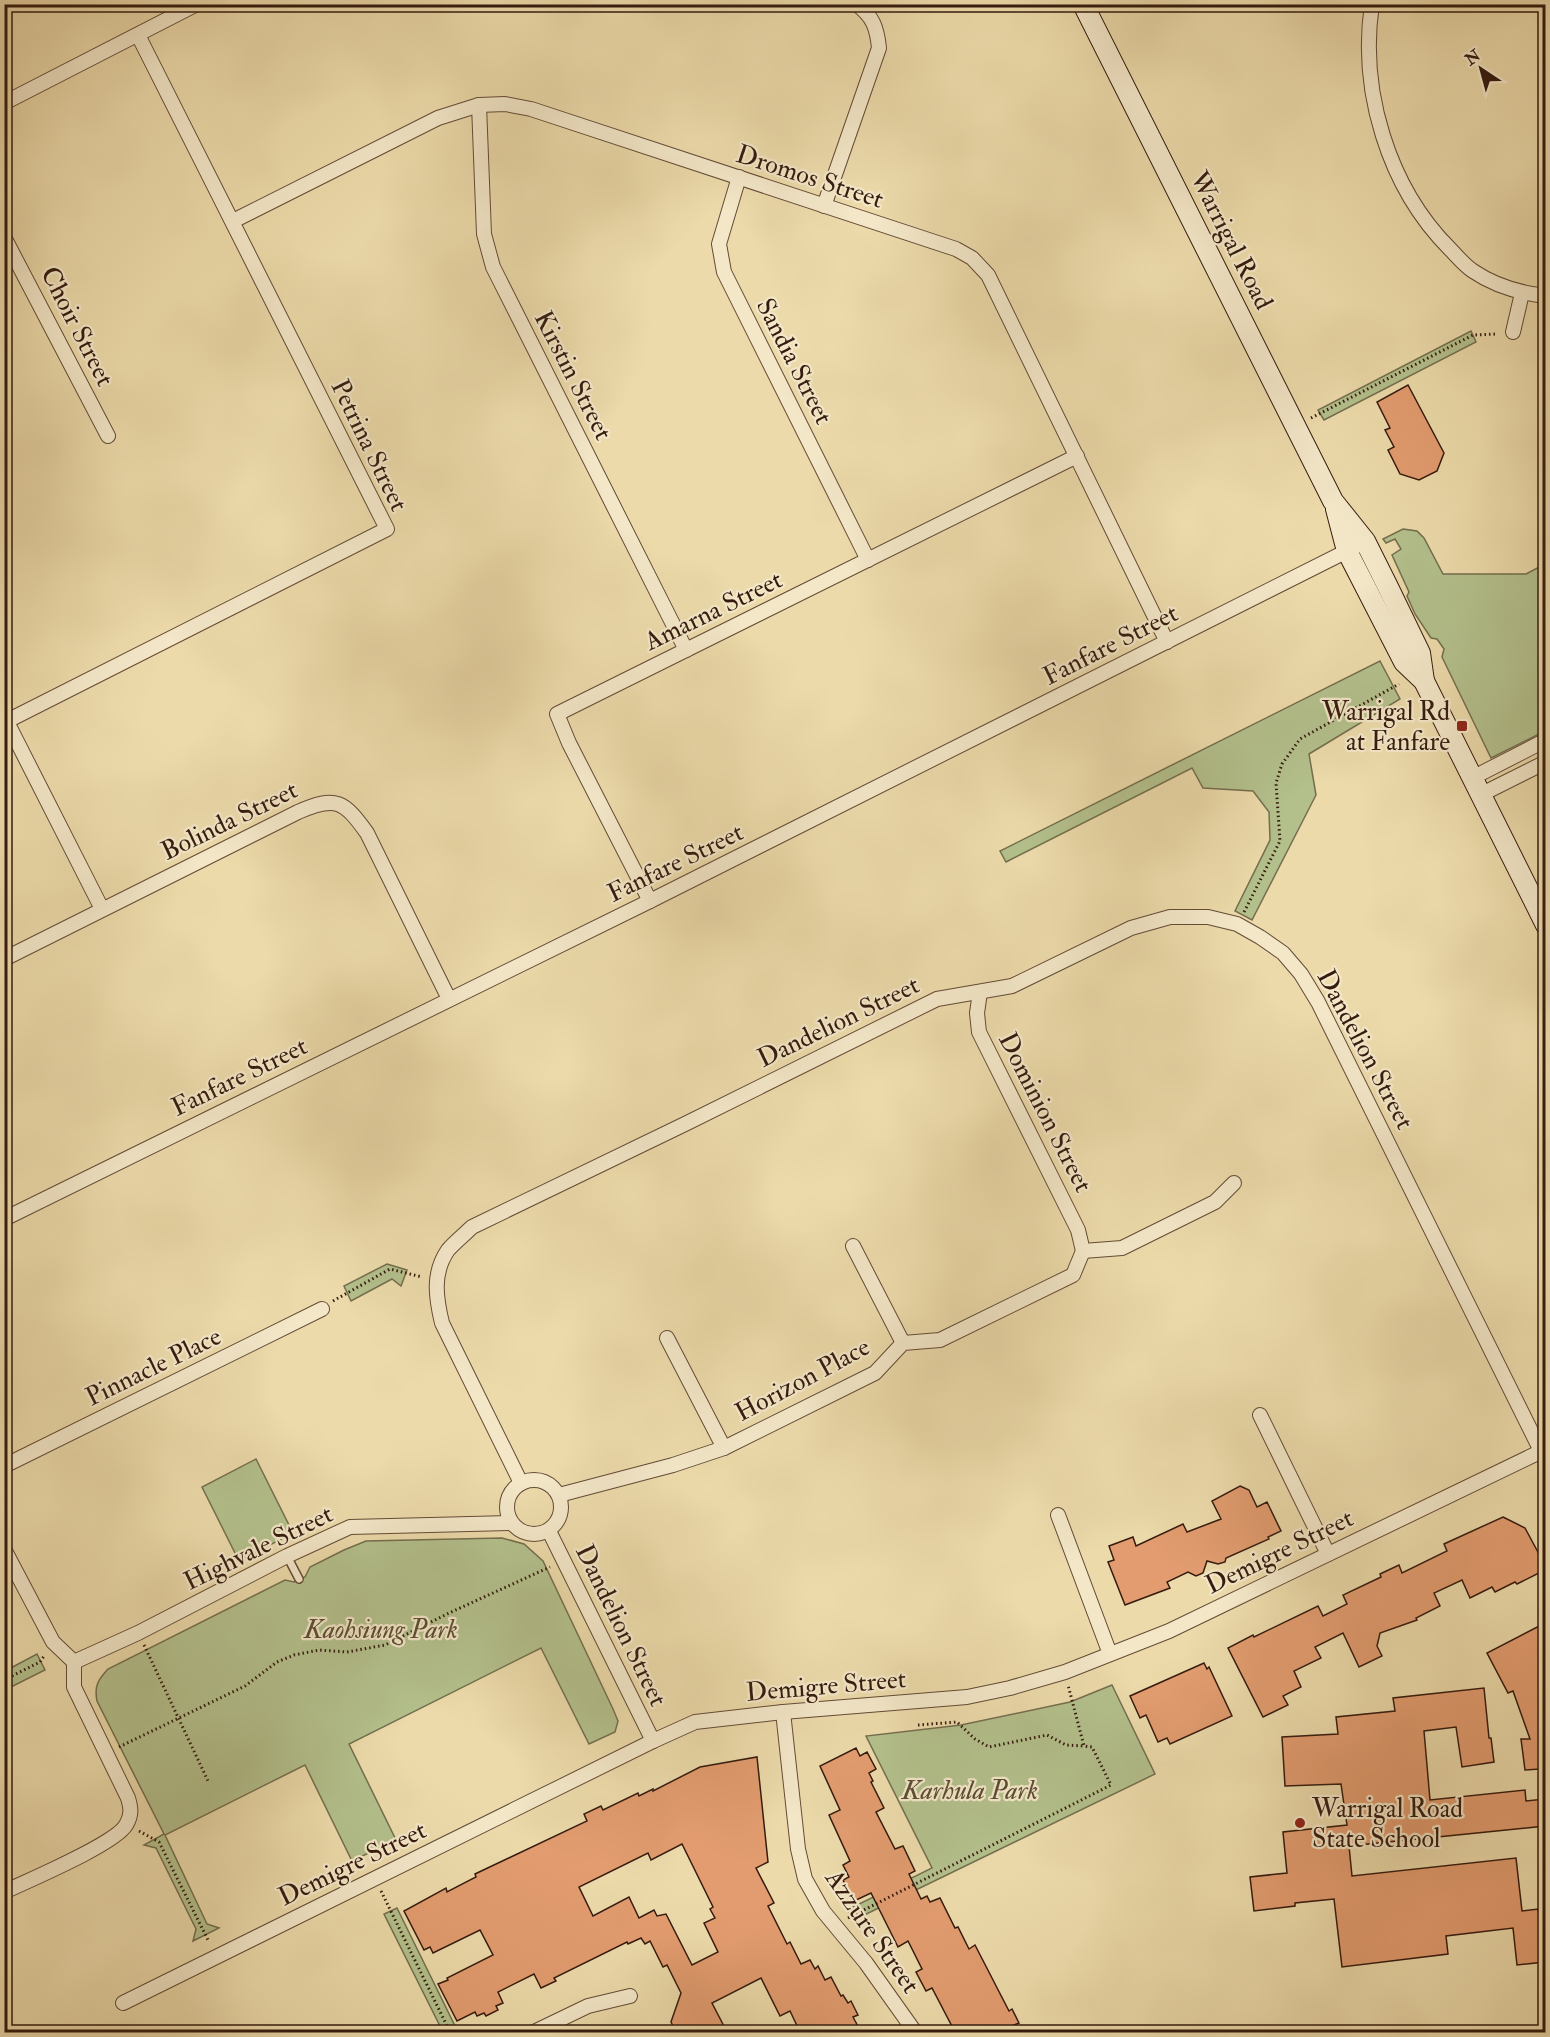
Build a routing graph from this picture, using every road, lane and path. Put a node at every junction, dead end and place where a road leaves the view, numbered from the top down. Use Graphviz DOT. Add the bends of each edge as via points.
graph roads {
  1 [pos="197,4"];
  2 [pos="856,4"];
  3 [pos="1083,4"];
  4 [pos="1371,4"];
  5 [pos="138,34"];
  6 [pos="4,103"];
  7 [pos="479,105"];
  8 [pos="739,177"];
  9 [pos="824,206"];
  10 [pos="232,221"];
  11 [pos="4,237"];
  12 [pos="1522,293"];
  13 [pos="1545,296"];
  14 [pos="1513,332"];
  15 [pos="1296,426"];
  16 [pos="108,436"];
  17 [pos="1077,456"];
  18 [pos="1334,501"];
  19 [pos="1365,542"];
  20 [pos="1347,551"];
  21 [pos="868,560"];
  22 [pos="1167,642"];
  23 [pos="686,650"];
  24 [pos="1424,681"];
  25 [pos="1399,684"];
  26 [pos="6,719"];
  27 [pos="1545,740"];
  28 [pos="1545,762"];
  29 [pos="1476,786"];
  30 [pos="650,901"];
  31 [pos="102,909"];
  32 [pos="1237,924"];
  33 [pos="1545,925"];
  34 [pos="4,958"];
  35 [pos="980,992"];
  36 [pos="449,999"];
  37 [pos="1234,1183"];
  38 [pos="4,1219"];
  39 [pos="854,1246"];
  40 [pos="1083,1251"];
  41 [pos="436,1281"];
  42 [pos="322,1309"];
  43 [pos="668,1338"];
  44 [pos="903,1343"];
  45 [pos="1260,1415"];
  46 [pos="724,1448"];
  47 [pos="1543,1450"];
  48 [pos="4,1466"];
  49 [pos="521,1483"];
  50 [pos="559,1495"];
  51 [pos="1058,1515"];
  52 [pos="511,1523"];
  53 [pos="549,1531"];
  54 [pos="4,1549"];
  55 [pos="1328,1554"];
  56 [pos="287,1556"];
  57 [pos="563,1562"];
  58 [pos="299,1579"];
  59 [pos="138,1633"];
  60 [pos="53,1642"];
  61 [pos="1110,1654"];
  62 [pos="74,1662"];
  63 [pos="1065,1672"];
  64 [pos="4,1680"];
  65 [pos="783,1712"];
  66 [pos="178,1717"];
  67 [pos="918,1725"];
  68 [pos="653,1741"];
  69 [pos="1084,1746"];
  70 [pos="106,1753"];
  71 [pos="208,1781"];
  72 [pos="127,1824"];
  73 [pos="375,1879"];
  74 [pos="4,1892"];
  75 [pos="836,1928"];
  76 [pos="216,1958"];
  77 [pos="630,1996"];
  78 [pos="123,2002"];
  79 [pos="450,2032"];
  80 [pos="534,2032"];
  81 [pos="915,2032"];
  1 -- 5 [label="street"];
  2 -- 9 [label="street" via="867,12 877,29 879,48"];
  3 -- 15 [label="main road, Warrigal Road"];
  4 -- 12 [label="street" via="1368,58 1375,105 1391,157 1411,201 1435,234 1472,270"];
  5 -- 6 [label="street"];
  5 -- 10 [label="street, Petrina Street"];
  7 -- 8 [label="street, Dromos Street" via="531,109"];
  7 -- 10 [label="street, Dromos Street" via="438,118"];
  7 -- 23 [label="street, Kirstin Street" via="484,234 493,267"];
  8 -- 9 [label="street, Dromos Street"];
  8 -- 21 [label="street, Sandia Street" via="719,244 724,272"];
  9 -- 17 [label="street, Dromos Street" via="956,249 972,258 988,275"];
  10 -- 26 [label="street, Petrina Street" via="387,529"];
  11 -- 16 [label="street, Choir Street"];
  12 -- 13 [label="street"];
  12 -- 14 [label="street"];
  14 -- 15 [label="path" via="1473,335"];
  15 -- 18 [label="main road, Warrigal Road"];
  17 -- 21 [label="street, Amarna Street"];
  17 -- 22 [label="street, Dromos Street"];
  18 -- 19 [label="main road, Warrigal Road"];
  18 -- 20 [label="main road, Warrigal Road"];
  19 -- 20 [label="street, Fanfare Street"];
  19 -- 24 [label="main road, Warrigal Road" via="1420,653"];
  20 -- 22 [label="street, Fanfare Street"];
  20 -- 24 [label="main road, Warrigal Road" via="1404,662"];
  21 -- 23 [label="street, Amarna Street"];
  22 -- 30 [label="street, Fanfare Street"];
  23 -- 30 [label="street, Amarna Street" via="557,714"];
  24 -- 29 [label="main road, Warrigal Road"];
  25 -- 32 [label="path" via="1300,739 1282,764 1276,783 1280,841"];
  26 -- 31 [label="street"];
  27 -- 29 [label="street"];
  28 -- 29 [label="street"];
  29 -- 33 [label="main road, Warrigal Road"];
  30 -- 36 [label="street, Fanfare Street"];
  31 -- 34 [label="street, Bolinda Street"];
  31 -- 36 [label="street, Bolinda Street" via="319,802 338,803 352,812 367,833"];
  32 -- 35 [label="street, Dandelion Street" via="1208,917 1170,917 1131,928 1012,986"];
  32 -- 47 [label="street, Dandelion Street" via="1283,953 1318,1002"];
  35 -- 40 [label="street, Dominion Street" via="979,1032 1078,1230"];
  35 -- 41 [label="street, Dandelion Street" via="936,999 472,1227 448,1250"];
  36 -- 38 [label="street, Fanfare Street"];
  37 -- 40 [label="street" via="1215,1202 1122,1248"];
  39 -- 44 [label="street"];
  40 -- 44 [label="street, Horizon Place" via="1073,1275 940,1340"];
  41 -- 42 [label="path" via="390,1269 336,1297"];
  41 -- 49 [label="street, Dandelion Street" via="442,1323"];
  42 -- 48 [label="street, Pinnacle Place"];
  43 -- 46 [label="street"];
  44 -- 46 [label="street, Horizon Place" via="875,1373"];
  45 -- 55 [label="street"];
  46 -- 50 [label="street, Horizon Place"];
  47 -- 55 [label="street, Demigre Street"];
  49 -- 50 [label="street" via="543,1481"];
  49 -- 52 [label="street" via="508,1501"];
  50 -- 53 [label="street" via="560,1517"];
  51 -- 61 [label="street"];
  52 -- 53 [label="street" via="532,1535"];
  52 -- 56 [label="street, Highvale Street" via="350,1527"];
  53 -- 57 [label="street, Dandelion Street"];
  54 -- 60 [label="street"];
  55 -- 61 [label="street, Demigre Street" via="1169,1631"];
  56 -- 58 [label="lane"];
  56 -- 59 [label="street, Highvale Street"];
  57 -- 66 [label="path" via="385,1645 294,1655 277,1662 245,1686"];
  57 -- 68 [label="street, Dandelion Street"];
  59 -- 62 [label="street, Highvale Street"];
  59 -- 66 [label="path"];
  60 -- 62 [label="street"];
  60 -- 64 [label="path" via="40,1662"];
  61 -- 63 [label="street, Demigre Street"];
  62 -- 70 [label="street" via="74,1687"];
  63 -- 65 [label="street, Demigre Street" via="967,1697"];
  63 -- 69 [label="path"];
  65 -- 68 [label="street, Demigre Street" via="695,1722"];
  65 -- 75 [label="street, Azzure Street" via="805,1880"];
  66 -- 70 [label="path"];
  66 -- 71 [label="path"];
  67 -- 69 [label="path" via="957,1722 989,1747 1047,1735 1066,1745"];
  68 -- 73 [label="street, Demigre Street"];
  69 -- 75 [label="path" via="1092,1748 1111,1785 851,1916"];
  70 -- 72 [label="street" via="132,1810"];
  72 -- 74 [label="street" via="110,1840"];
  72 -- 76 [label="path" via="159,1842"];
  73 -- 76 [label="street, Demigre Street"];
  73 -- 79 [label="path"];
  75 -- 81 [label="street, Azzure Street"];
  76 -- 78 [label="street, Demigre Street"];
  77 -- 80 [label="street" via="588,2006"];
}
